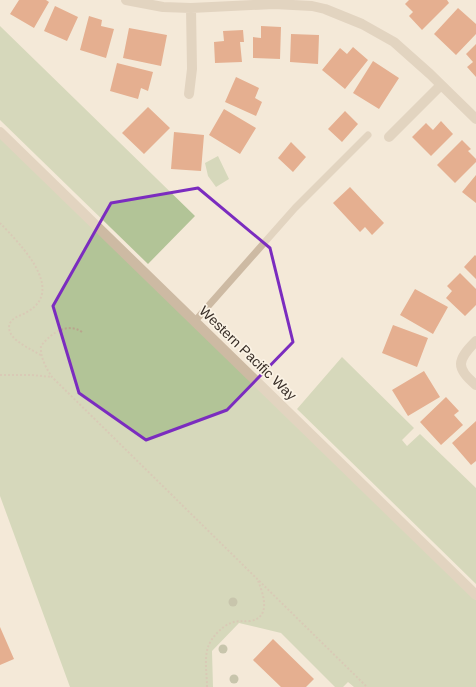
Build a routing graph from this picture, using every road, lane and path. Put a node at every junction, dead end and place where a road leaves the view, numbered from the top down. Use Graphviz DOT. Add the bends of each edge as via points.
graph roads {
  1 [pos="126,0"];
  2 [pos="327,5"];
  3 [pos="191,8"];
  4 [pos="441,85"];
  5 [pos="189,94"];
  6 [pos="476,120"];
  7 [pos="0,132"];
  8 [pos="368,135"];
  9 [pos="389,137"];
  10 [pos="0,223"];
  11 [pos="195,321"];
  12 [pos="82,332"];
  13 [pos="476,341"];
  14 [pos="42,356"];
  15 [pos="0,375"];
  16 [pos="52,377"];
  17 [pos="476,385"];
  18 [pos="257,580"];
  19 [pos="476,595"];
  20 [pos="207,687"];
  21 [pos="367,687"];
  1 -- 3 [label="street" via="163,7"];
  2 -- 3 [label="street" via="274,4"];
  2 -- 4 [label="street" via="394,42"];
  3 -- 5 [label="street" via="192,69"];
  4 -- 6 [label="street"];
  4 -- 9 [label="street"];
  7 -- 11 [label="street, Western Pacific Way"];
  8 -- 11 [label="lane" via="295,208"];
  10 -- 14 [label="path" via="20,245 39,273 43,290 41,301 10,322 10,332 19,342"];
  11 -- 19 [label="street, Western Pacific Way"];
  12 -- 14 [label="path" via="72,327 59,331 41,346"];
  13 -- 17 [label="street" via="461,360 461,369"];
  14 -- 16 [label="path"];
  15 -- 16 [label="path"];
  16 -- 18 [label="path"];
  18 -- 20 [label="path" via="264,598 261,616 248,622 230,623 213,638 207,654"];
  18 -- 21 [label="path"];
}
